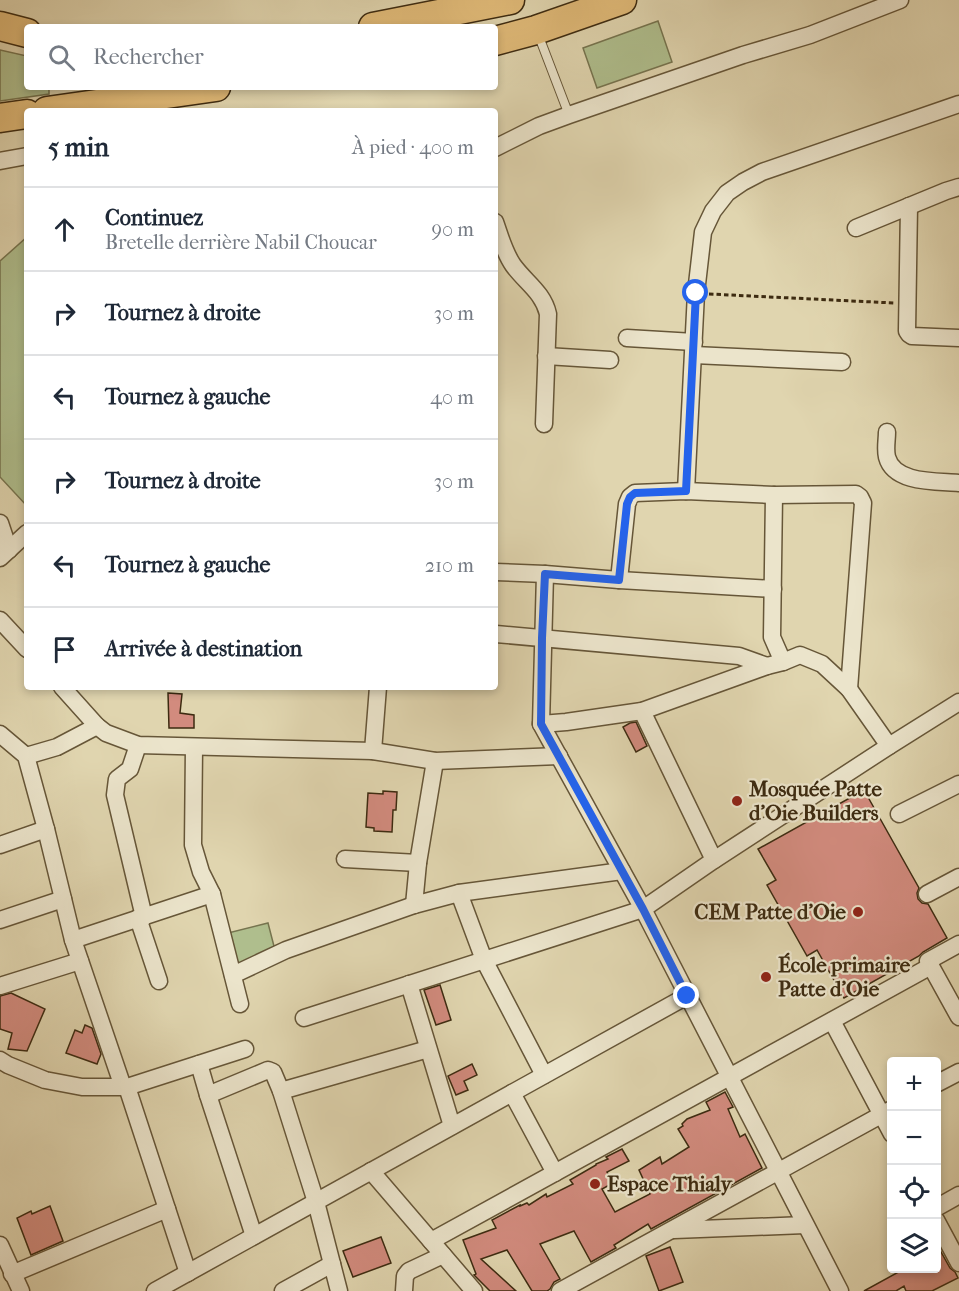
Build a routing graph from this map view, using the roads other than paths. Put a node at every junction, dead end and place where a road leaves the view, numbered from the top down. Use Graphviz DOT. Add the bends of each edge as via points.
graph roads {
  1 [pos="510,0"];
  2 [pos="622,0"];
  3 [pos="900,0"];
  4 [pos="388,24"];
  5 [pos="0,26"];
  6 [pos="536,30"];
  7 [pos="24,32"];
  8 [pos="498,40"];
  9 [pos="202,90"];
  10 [pos="959,104"];
  11 [pos="132,105"];
  12 [pos="90,108"];
  13 [pos="24,114"];
  14 [pos="569,115"];
  15 [pos="0,118"];
  16 [pos="498,146"];
  17 [pos="24,156"];
  18 [pos="0,160"];
  19 [pos="959,187"];
  20 [pos="909,206"];
  21 [pos="856,228"];
  22 [pos="500,255"];
  23 [pos="627,338"];
  24 [pos="959,338"];
  25 [pos="694,348"];
  26 [pos="546,356"];
  27 [pos="610,360"];
  28 [pos="842,362"];
  29 [pos="544,424"];
  30 [pos="887,432"];
  31 [pos="959,483"];
  32 [pos="686,491"];
  33 [pos="774,495"];
  34 [pos="0,523"];
  35 [pos="24,536"];
  36 [pos="4,554"];
  37 [pos="498,572"];
  38 [pos="545,574"];
  39 [pos="619,580"];
  40 [pos="773,589"];
  41 [pos="0,620"];
  42 [pos="498,634"];
  43 [pos="542,638"];
  44 [pos="24,646"];
  45 [pos="775,664"];
  46 [pos="849,689"];
  47 [pos="65,690"];
  48 [pos="378,690"];
  49 [pos="959,702"];
  50 [pos="642,711"];
  51 [pos="541,724"];
  52 [pos="98,726"];
  53 [pos="0,734"];
  54 [pos="138,745"];
  55 [pos="889,746"];
  56 [pos="194,747"];
  57 [pos="373,752"];
  58 [pos="26,756"];
  59 [pos="559,756"];
  60 [pos="435,761"];
  61 [pos="959,784"];
  62 [pos="899,814"];
  63 [pos="46,829"];
  64 [pos="0,846"];
  65 [pos="345,859"];
  66 [pos="714,860"];
  67 [pos="418,863"];
  68 [pos="622,871"];
  69 [pos="959,877"];
  70 [pos="459,893"];
  71 [pos="212,894"];
  72 [pos="927,894"];
  73 [pos="63,899"];
  74 [pos="414,905"];
  75 [pos="643,909"];
  76 [pos="141,918"];
  77 [pos="0,920"];
  78 [pos="73,940"];
  79 [pos="959,944"];
  80 [pos="484,960"];
  81 [pos="80,961"];
  82 [pos="931,966"];
  83 [pos="233,975"];
  84 [pos="159,981"];
  85 [pos="409,984"];
  86 [pos="0,986"];
  87 [pos="687,996"];
  88 [pos="240,1004"];
  89 [pos="959,1017"];
  90 [pos="304,1018"];
  91 [pos="832,1021"];
  92 [pos="428,1048"];
  93 [pos="245,1049"];
  94 [pos="0,1060"];
  95 [pos="199,1064"];
  96 [pos="959,1072"];
  97 [pos="544,1075"];
  98 [pos="729,1077"];
  99 [pos="941,1081"];
  100 [pos="125,1087"];
  101 [pos="281,1091"];
  102 [pos="512,1093"];
  103 [pos="208,1095"];
  104 [pos="886,1112"];
  105 [pos="452,1126"];
  106 [pos="371,1171"];
  107 [pos="778,1171"];
  108 [pos="555,1173"];
  109 [pos="959,1195"];
  110 [pos="316,1202"];
  111 [pos="941,1205"];
  112 [pos="167,1209"];
  113 [pos="805,1225"];
  114 [pos="941,1229"];
  115 [pos="671,1230"];
  116 [pos="254,1236"];
  117 [pos="431,1242"];
  118 [pos="0,1245"];
  119 [pos="442,1255"];
  120 [pos="959,1263"];
  121 [pos="332,1264"];
  122 [pos="188,1273"];
  123 [pos="12,1274"];
  124 [pos="21,1291"];
  125 [pos="155,1291"];
  126 [pos="283,1291"];
  127 [pos="339,1291"];
  128 [pos="404,1291"];
  129 [pos="474,1291"];
  130 [pos="560,1291"];
  131 [pos="840,1291"];
  1 -- 4 [label="highway"];
  2 -- 6 [label="highway"];
  3 -- 14 [label="street" via="810,35"];
  5 -- 7 [label="highway"];
  6 -- 8 [label="highway"];
  6 -- 14 [label="lane"];
  9 -- 11 [label="highway"];
  10 -- 25 [label="street" via="762,172 727,193 703,232"];
  11 -- 12 [label="highway"];
  13 -- 15 [label="highway"];
  14 -- 16 [label="street"];
  17 -- 18 [label="street"];
  19 -- 20 [label="street"];
  20 -- 21 [label="street"];
  20 -- 24 [label="street" via="907,331 912,336"];
  22 -- 26 [label="street" via="512,263 546,303"];
  23 -- 25 [label="street"];
  25 -- 28 [label="street"];
  25 -- 32 [label="street"];
  26 -- 27 [label="street"];
  26 -- 29 [label="street"];
  30 -- 31 [label="street" via="887,458 902,475"];
  32 -- 33 [label="street"];
  32 -- 39 [label="street" via="635,493 630,497"];
  33 -- 40 [label="street"];
  33 -- 46 [label="street" via="856,494 863,503"];
  34 -- 36 [label="street"];
  35 -- 36 [label="street"];
  37 -- 38 [label="street"];
  38 -- 39 [label="street"];
  38 -- 43 [label="street"];
  39 -- 40 [label="street"];
  40 -- 45 [label="street"];
  41 -- 44 [label="street"];
  42 -- 43 [label="street"];
  43 -- 45 [label="street" via="739,656"];
  43 -- 51 [label="street"];
  45 -- 46 [label="street" via="800,655 822,664"];
  45 -- 50 [label="street"];
  46 -- 55 [label="street"];
  47 -- 52 [label="street"];
  48 -- 57 [label="street"];
  49 -- 55 [label="street"];
  50 -- 51 [label="street"];
  50 -- 66 [label="street"];
  51 -- 59 [label="street"];
  52 -- 54 [label="street"];
  52 -- 58 [label="street" via="57,747"];
  53 -- 58 [label="street"];
  54 -- 56 [label="street"];
  54 -- 76 [label="street" via="130,769 117,779 115,795"];
  55 -- 66 [label="street"];
  56 -- 57 [label="street"];
  56 -- 71 [label="street" via="193,845"];
  57 -- 60 [label="street"];
  58 -- 63 [label="street"];
  59 -- 60 [label="street"];
  59 -- 68 [label="street"];
  60 -- 67 [label="street"];
  61 -- 62 [label="street"];
  63 -- 64 [label="street"];
  63 -- 73 [label="street"];
  65 -- 67 [label="street"];
  66 -- 75 [label="street"];
  67 -- 74 [label="street"];
  68 -- 70 [label="street"];
  68 -- 75 [label="street"];
  69 -- 72 [label="street"];
  70 -- 74 [label="street"];
  70 -- 80 [label="street"];
  71 -- 76 [label="street"];
  71 -- 83 [label="street"];
  73 -- 77 [label="street"];
  73 -- 78 [label="street"];
  74 -- 83 [label="street" via="286,950"];
  75 -- 80 [label="street"];
  75 -- 87 [label="street"];
  76 -- 78 [label="street"];
  76 -- 84 [label="street"];
  78 -- 81 [label="street"];
  79 -- 82 [label="street" via="928,961"];
  80 -- 85 [label="street"];
  80 -- 97 [label="street"];
  81 -- 86 [label="street"];
  81 -- 100 [label="street"];
  82 -- 89 [label="street"];
  82 -- 91 [label="street"];
  83 -- 88 [label="street"];
  85 -- 90 [label="street"];
  85 -- 92 [label="street"];
  87 -- 97 [label="street"];
  87 -- 98 [label="street"];
  91 -- 98 [label="street"];
  91 -- 104 [label="street"];
  92 -- 101 [label="street"];
  92 -- 105 [label="street"];
  93 -- 95 [label="street"];
  94 -- 100 [label="street" via="45,1080 82,1087"];
  95 -- 100 [label="street"];
  95 -- 103 [label="street"];
  96 -- 99 [label="street"];
  97 -- 102 [label="street"];
  98 -- 107 [label="street"];
  98 -- 108 [label="street"];
  100 -- 112 [label="street"];
  101 -- 103 [label="street" via="273,1072 268,1070"];
  101 -- 110 [label="street"];
  102 -- 105 [label="street"];
  102 -- 108 [label="street"];
  103 -- 116 [label="street"];
  104 -- 107 [label="street"];
  105 -- 106 [label="street"];
  106 -- 110 [label="street"];
  106 -- 117 [label="street"];
  107 -- 113 [label="street"];
  107 -- 115 [label="street"];
  108 -- 117 [label="street"];
  109 -- 111 [label="street"];
  110 -- 116 [label="street"];
  110 -- 121 [label="street"];
  112 -- 122 [label="street"];
  112 -- 123 [label="street"];
  113 -- 115 [label="street"];
  113 -- 131 [label="street"];
  114 -- 120 [label="street"];
  115 -- 130 [label="street"];
  116 -- 122 [label="street"];
  117 -- 119 [label="street"];
  118 -- 123 [label="street"];
  119 -- 128 [label="street" via="405,1276"];
  119 -- 129 [label="street"];
  121 -- 126 [label="street"];
  121 -- 127 [label="street"];
  122 -- 125 [label="street"];
  123 -- 124 [label="street"];
}
